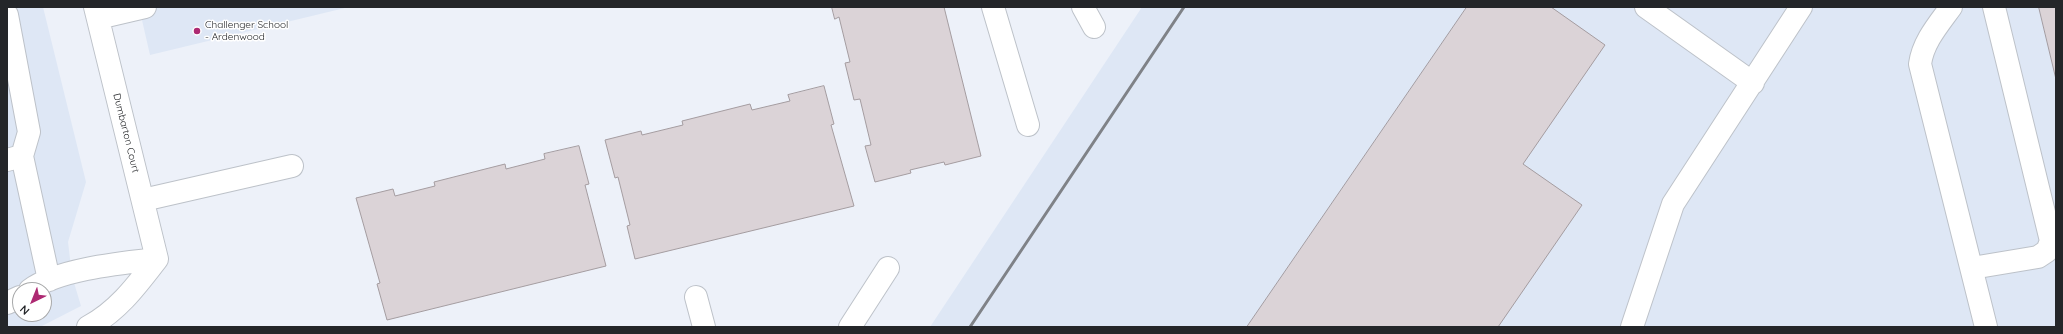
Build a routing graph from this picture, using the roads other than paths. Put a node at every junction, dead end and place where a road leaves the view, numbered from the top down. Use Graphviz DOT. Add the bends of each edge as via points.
graph roads {
  1 [pos="145,7"];
  2 [pos="993,7"];
  3 [pos="1083,7"];
  4 [pos="1646,7"];
  5 [pos="1801,7"];
  6 [pos="1951,7"];
  7 [pos="1994,7"];
  8 [pos="96,12"];
  9 [pos="7,15"];
  10 [pos="1094,27"];
  11 [pos="1753,83"];
  12 [pos="1028,125"];
  13 [pos="14,158"];
  14 [pos="292,166"];
  15 [pos="143,200"];
  16 [pos="158,259"];
  17 [pos="888,268"];
  18 [pos="1972,268"];
  19 [pos="49,280"];
  20 [pos="41,282"];
  21 [pos="696,297"];
  22 [pos="88,327"];
  23 [pos="704,327"];
  24 [pos="850,327"];
  25 [pos="1632,327"];
  26 [pos="1986,327"];
  1 -- 8 [label="street"];
  2 -- 12 [label="street"];
  3 -- 10 [label="street"];
  4 -- 11 [label="street"];
  5 -- 11 [label="street"];
  6 -- 18 [label="street" via="1925,44 1920,64"];
  7 -- 18 [label="street" via="2051,241 2038,257"];
  8 -- 15 [label="street, Dumbarton Court"];
  9 -- 13 [label="street" via="29,132"];
  11 -- 25 [label="street" via="1673,204"];
  13 -- 19 [label="street"];
  14 -- 15 [label="street"];
  15 -- 16 [label="street, Dumbarton Court"];
  16 -- 19 [label="street" via="109,264"];
  16 -- 22 [label="street" via="129,296 105,317"];
  17 -- 24 [label="street"];
  18 -- 26 [label="street"];
  19 -- 20 [label="street"];
  21 -- 23 [label="street"];
}
